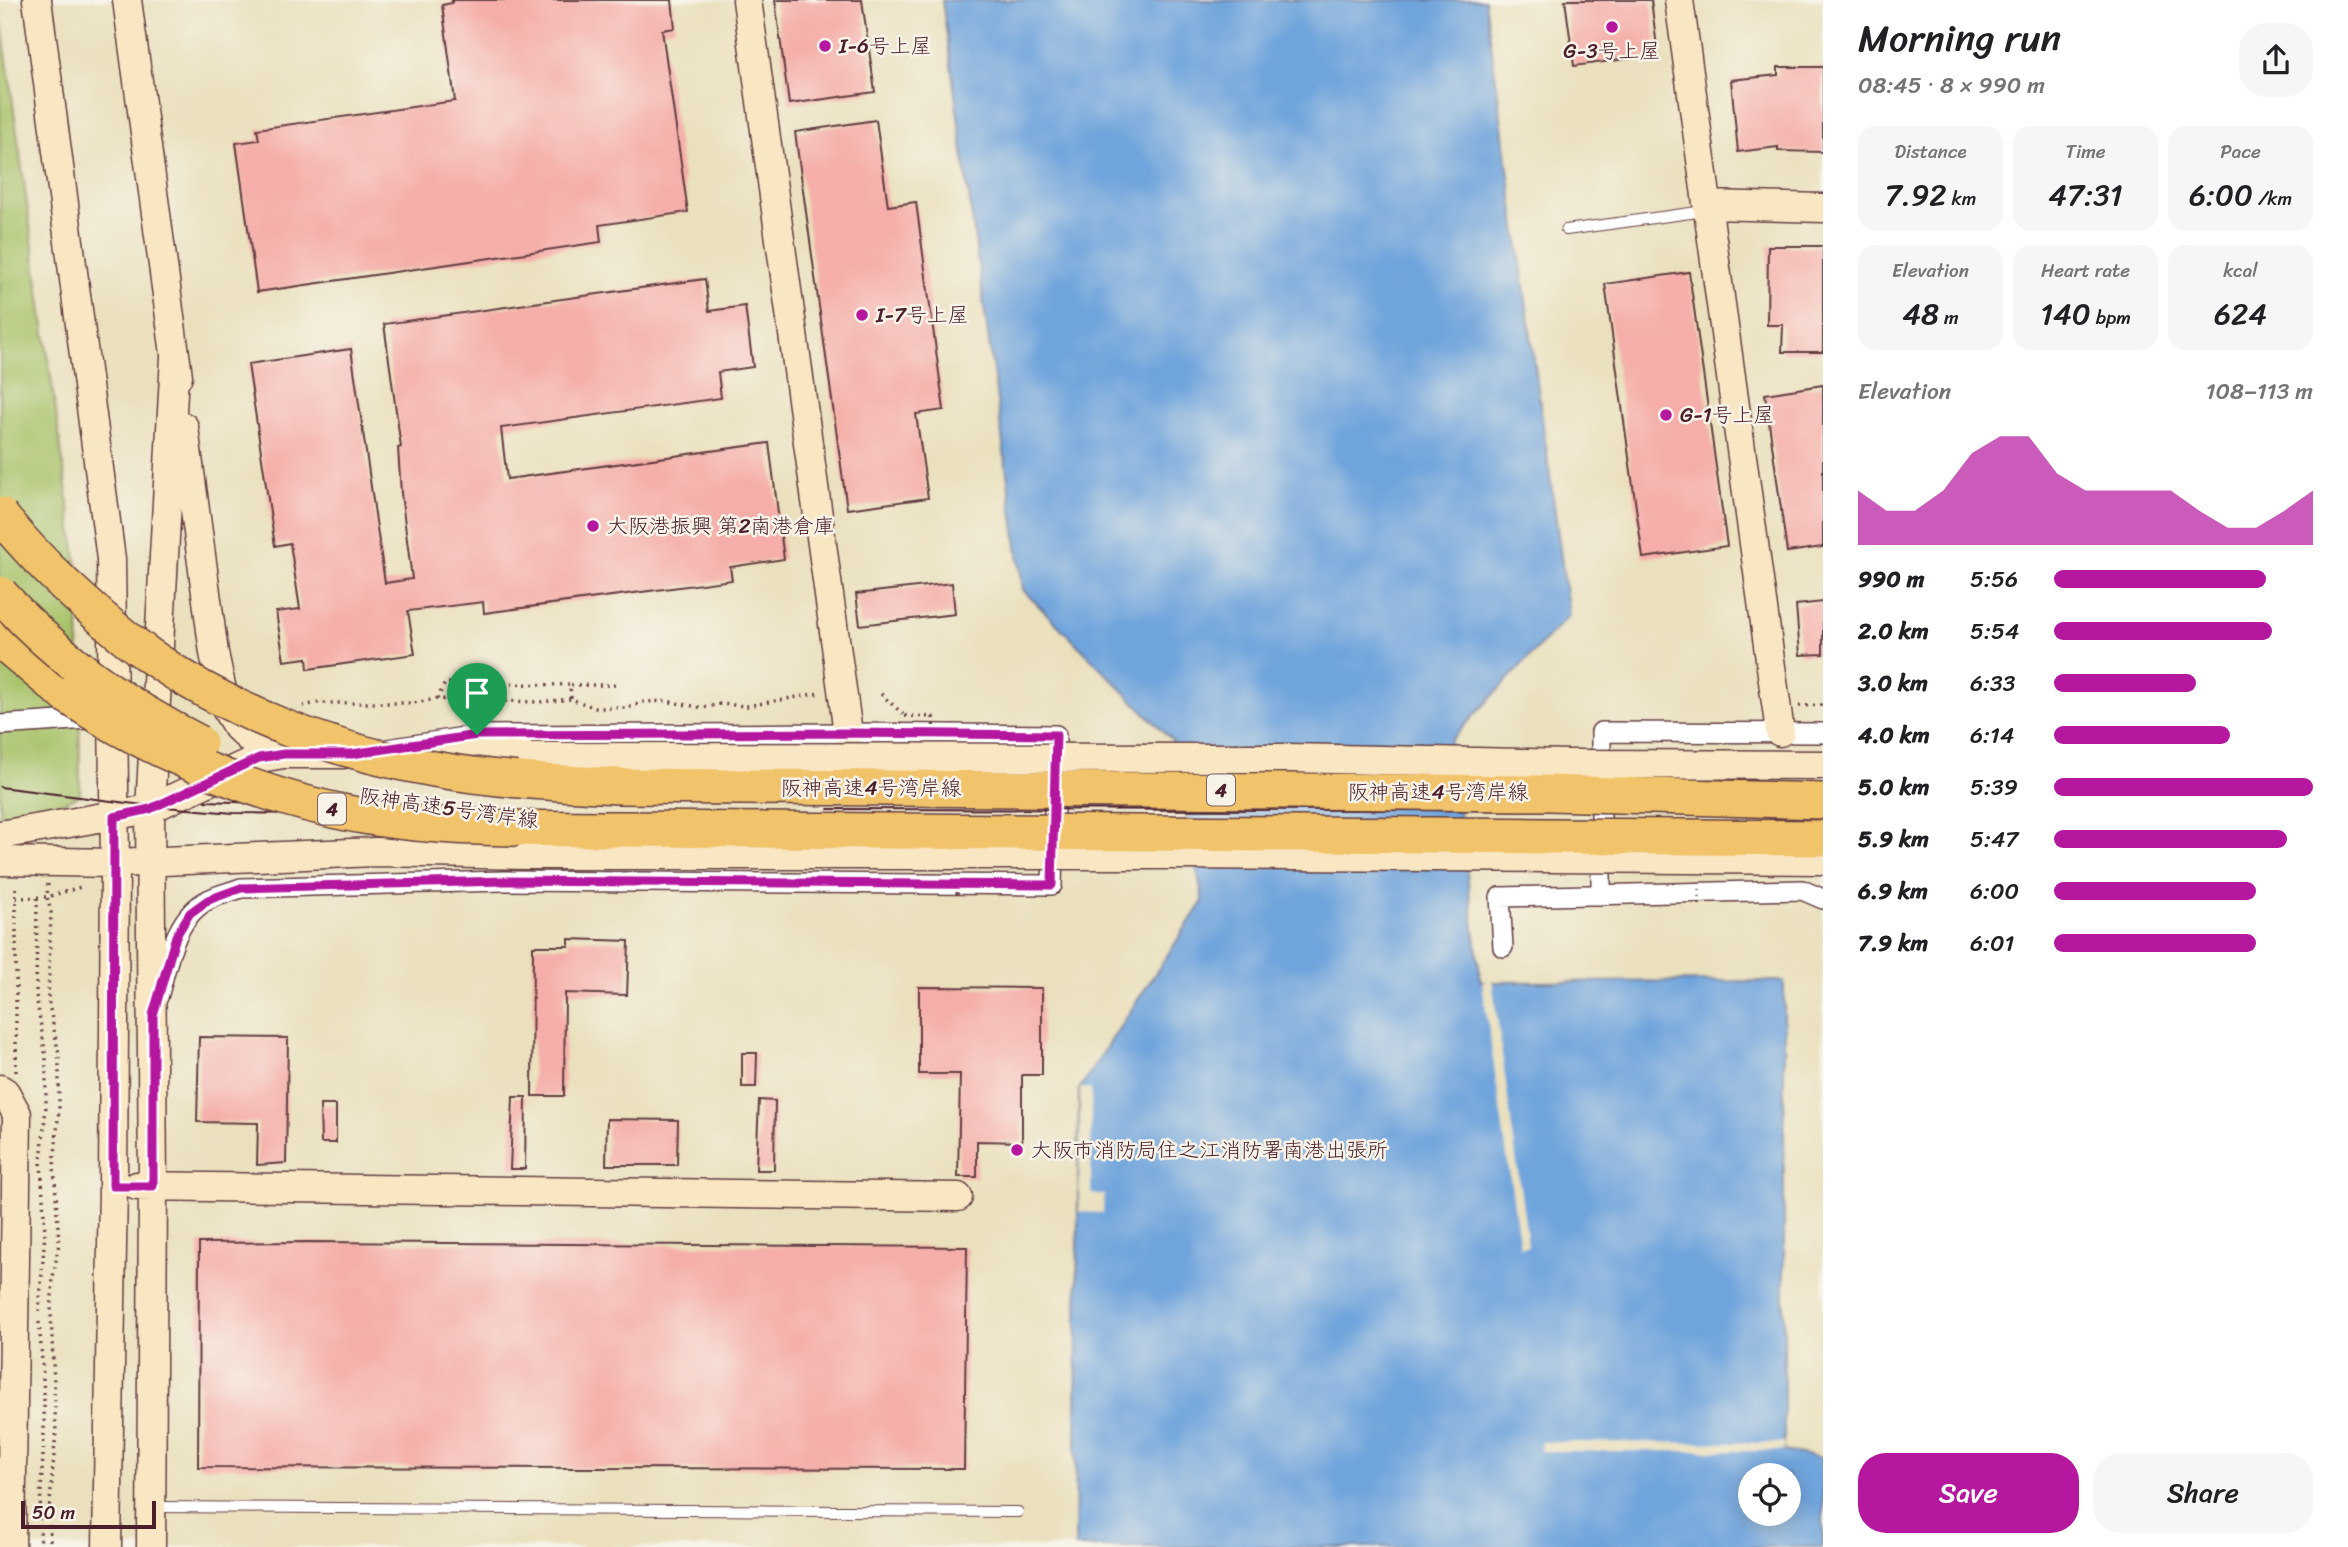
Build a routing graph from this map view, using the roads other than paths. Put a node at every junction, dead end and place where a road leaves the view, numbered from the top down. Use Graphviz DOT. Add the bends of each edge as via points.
graph roads {
  1 [pos="37,0"];
  2 [pos="127,0"];
  3 [pos="747,0"];
  4 [pos="1679,0"];
  5 [pos="1708,207"];
  6 [pos="1823,208"];
  7 [pos="1566,230"];
  8 [pos="175,357"];
  9 [pos="0,515"];
  10 [pos="0,542"];
  11 [pos="0,594"];
  12 [pos="0,640"];
  13 [pos="89,719"];
  14 [pos="0,725"];
  15 [pos="1780,732"];
  16 [pos="848,733"];
  17 [pos="1823,733"];
  18 [pos="284,754"];
  19 [pos="352,754"];
  20 [pos="1823,765"];
  21 [pos="619,786"];
  22 [pos="1823,802"];
  23 [pos="150,809"];
  24 [pos="114,817"];
  25 [pos="622,829"];
  26 [pos="0,835"];
  27 [pos="1823,838"];
  28 [pos="1823,860"];
  29 [pos="152,861"];
  30 [pos="114,863"];
  31 [pos="8,870"];
  32 [pos="1601,895"];
  33 [pos="1823,899"];
  34 [pos="1503,947"];
  35 [pos="153,1015"];
  36 [pos="8,1081"];
  37 [pos="113,1186"];
  38 [pos="153,1186"];
  39 [pos="958,1197"];
  40 [pos="151,1507"];
  41 [pos="1018,1512"];
  42 [pos="12,1547"];
  43 [pos="107,1547"];
  44 [pos="151,1547"];
  1 -- 24 [label="street" via="111,559"];
  2 -- 8 [label="street"];
  3 -- 16 [label="street"];
  4 -- 5 [label="street"];
  5 -- 6 [label="street"];
  5 -- 7 [label="lane"];
  5 -- 15 [label="street"];
  8 -- 18 [label="street" via="219,686 237,727"];
  8 -- 23 [label="street"];
  9 -- 21 [label="highway, 阪神高速4号湾岸線 / 4, bridge" via="43,564 119,632 182,676 241,708 395,762 475,776"];
  10 -- 21 [label="highway, 阪神高速5号湾岸線, bridge" via="64,610 135,666 206,706 275,736 350,761 436,779 518,786"];
  11 -- 25 [label="highway, 阪神高速5号湾岸線, bridge" via="44,640 97,684 167,727 234,758 308,783 392,803"];
  12 -- 25 [label="highway, 阪神高速4号湾岸線 / 4, bridge" via="66,695 124,732 274,793 396,821"];
  13 -- 14 [label="street"];
  15 -- 17 [label="street"];
  15 -- 32 [label="street" via="1601,732"];
  16 -- 19 [label="street" via="477,735"];
  16 -- 35 [label="street" via="1056,735 1052,885 504,881 241,888 208,900 190,913 176,936"];
  18 -- 19 [label="street"];
  18 -- 23 [label="street" via="259,758"];
  19 -- 20 [label="street, bridge"];
  21 -- 22 [label="highway, 阪神高速4号湾岸線 / 4, bridge" via="1549,793"];
  23 -- 24 [label="street"];
  23 -- 29 [label="street"];
  24 -- 26 [label="street"];
  24 -- 30 [label="street"];
  25 -- 27 [label="highway, 阪神高速4号湾岸線 / 4, bridge"];
  28 -- 29 [label="street, bridge" via="375,852"];
  29 -- 30 [label="street"];
  29 -- 35 [label="street"];
  30 -- 31 [label="street"];
  30 -- 37 [label="street"];
  32 -- 33 [label="street" via="1802,890"];
  32 -- 34 [label="street" via="1500,897"];
  35 -- 38 [label="street"];
  36 -- 42 [label="street" via="5,1092 17,1114"];
  37 -- 38 [label="street"];
  37 -- 43 [label="street"];
  38 -- 39 [label="street"];
  38 -- 40 [label="street"];
  40 -- 41 [label="lane"];
  40 -- 44 [label="street"];
}
